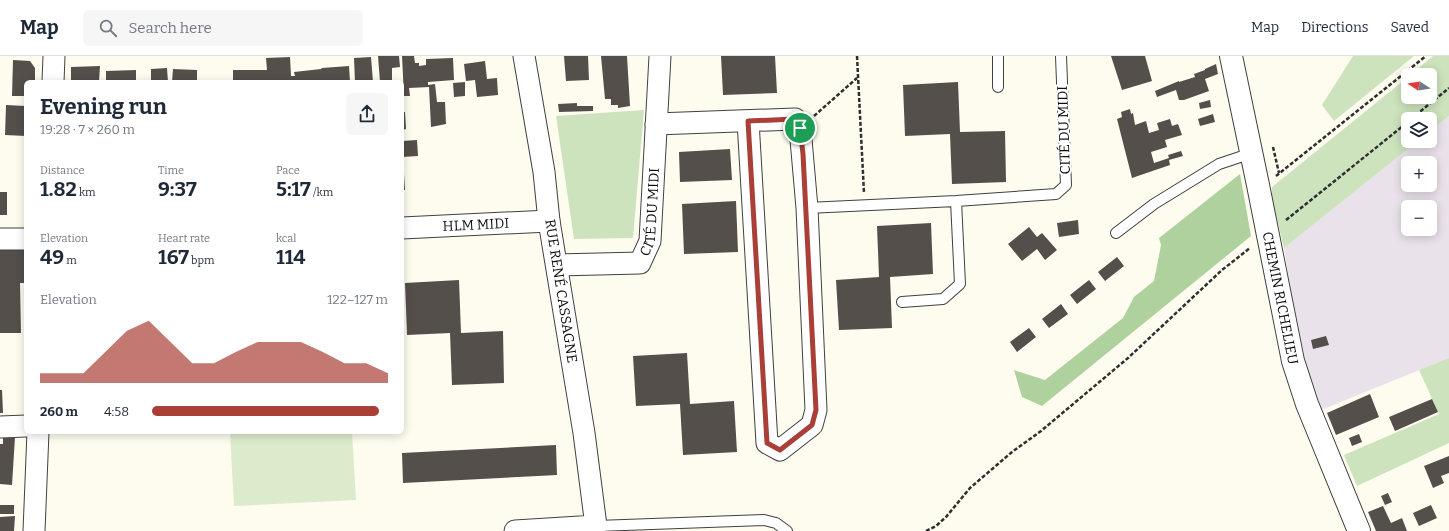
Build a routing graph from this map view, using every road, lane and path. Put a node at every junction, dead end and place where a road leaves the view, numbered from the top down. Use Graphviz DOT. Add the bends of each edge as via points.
graph roads {
  1 [pos="54,56"];
  2 [pos="524,56"];
  3 [pos="660,56"];
  4 [pos="856,56"];
  5 [pos="998,56"];
  6 [pos="1061,56"];
  7 [pos="1231,56"];
  8 [pos="1426,56"];
  9 [pos="858,78"];
  10 [pos="53,80"];
  11 [pos="998,87"];
  12 [pos="1449,88"];
  13 [pos="1420,112"];
  14 [pos="748,121"];
  15 [pos="656,124"];
  16 [pos="800,128"];
  17 [pos="1401,128"];
  18 [pos="1252,153"];
  19 [pos="1258,185"];
  20 [pos="956,201"];
  21 [pos="865,205"];
  22 [pos="807,208"];
  23 [pos="549,221"];
  24 [pos="404,228"];
  25 [pos="1116,233"];
  26 [pos="1267,234"];
  27 [pos="0,239"];
  28 [pos="24,239"];
  29 [pos="557,265"];
  30 [pos="902,302"];
  31 [pos="24,426"];
  32 [pos="0,427"];
  33 [pos="38,434"];
  34 [pos="596,526"];
  35 [pos="34,531"];
  36 [pos="515,531"];
  37 [pos="787,531"];
  38 [pos="926,531"];
  39 [pos="1359,531"];
  1 -- 10 [label="street"];
  2 -- 23 [label="street, RUE RENÉ CASSAGNE" via="544,172"];
  3 -- 15 [label="street, CITÉ DU MIDI"];
  4 -- 9 [label="path"];
  5 -- 11 [label="lane"];
  6 -- 20 [label="lane, CITÉ DU MIDI" via="1066,185 1056,194"];
  7 -- 18 [label="street, CHEMIN RICHELIEU"];
  8 -- 19 [label="path" via="1268,183"];
  9 -- 16 [label="path"];
  9 -- 21 [label="path"];
  12 -- 13 [label="path"];
  14 -- 15 [label="street"];
  14 -- 16 [label="street" via="795,119"];
  14 -- 22 [label="street" via="767,443 780,450 812,425 816,410"];
  15 -- 29 [label="street, CITÉ DU MIDI" via="650,241 640,263"];
  16 -- 22 [label="street"];
  17 -- 26 [label="path"];
  18 -- 19 [label="street, CHEMIN RICHELIEU"];
  18 -- 25 [label="lane" via="1219,164 1154,204"];
  19 -- 26 [label="street, CHEMIN RICHELIEU"];
  20 -- 21 [label="lane, CITÉ DU MIDI"];
  20 -- 30 [label="lane" via="960,284 943,299"];
  21 -- 22 [label="lane, CITÉ DU MIDI"];
  23 -- 24 [label="street, HLM MIDI"];
  23 -- 29 [label="street, RUE RENÉ CASSAGNE"];
  26 -- 38 [label="path" via="1222,270 1128,358 970,488 946,517"];
  26 -- 39 [label="street, CHEMIN RICHELIEU" via="1295,368"];
  27 -- 28 [label="street"];
  29 -- 34 [label="street, RUE RENÉ CASSAGNE"];
  31 -- 32 [label="street"];
  33 -- 35 [label="street"];
  34 -- 36 [label="street"];
  34 -- 37 [label="lane" via="764,520 776,523"];
}
